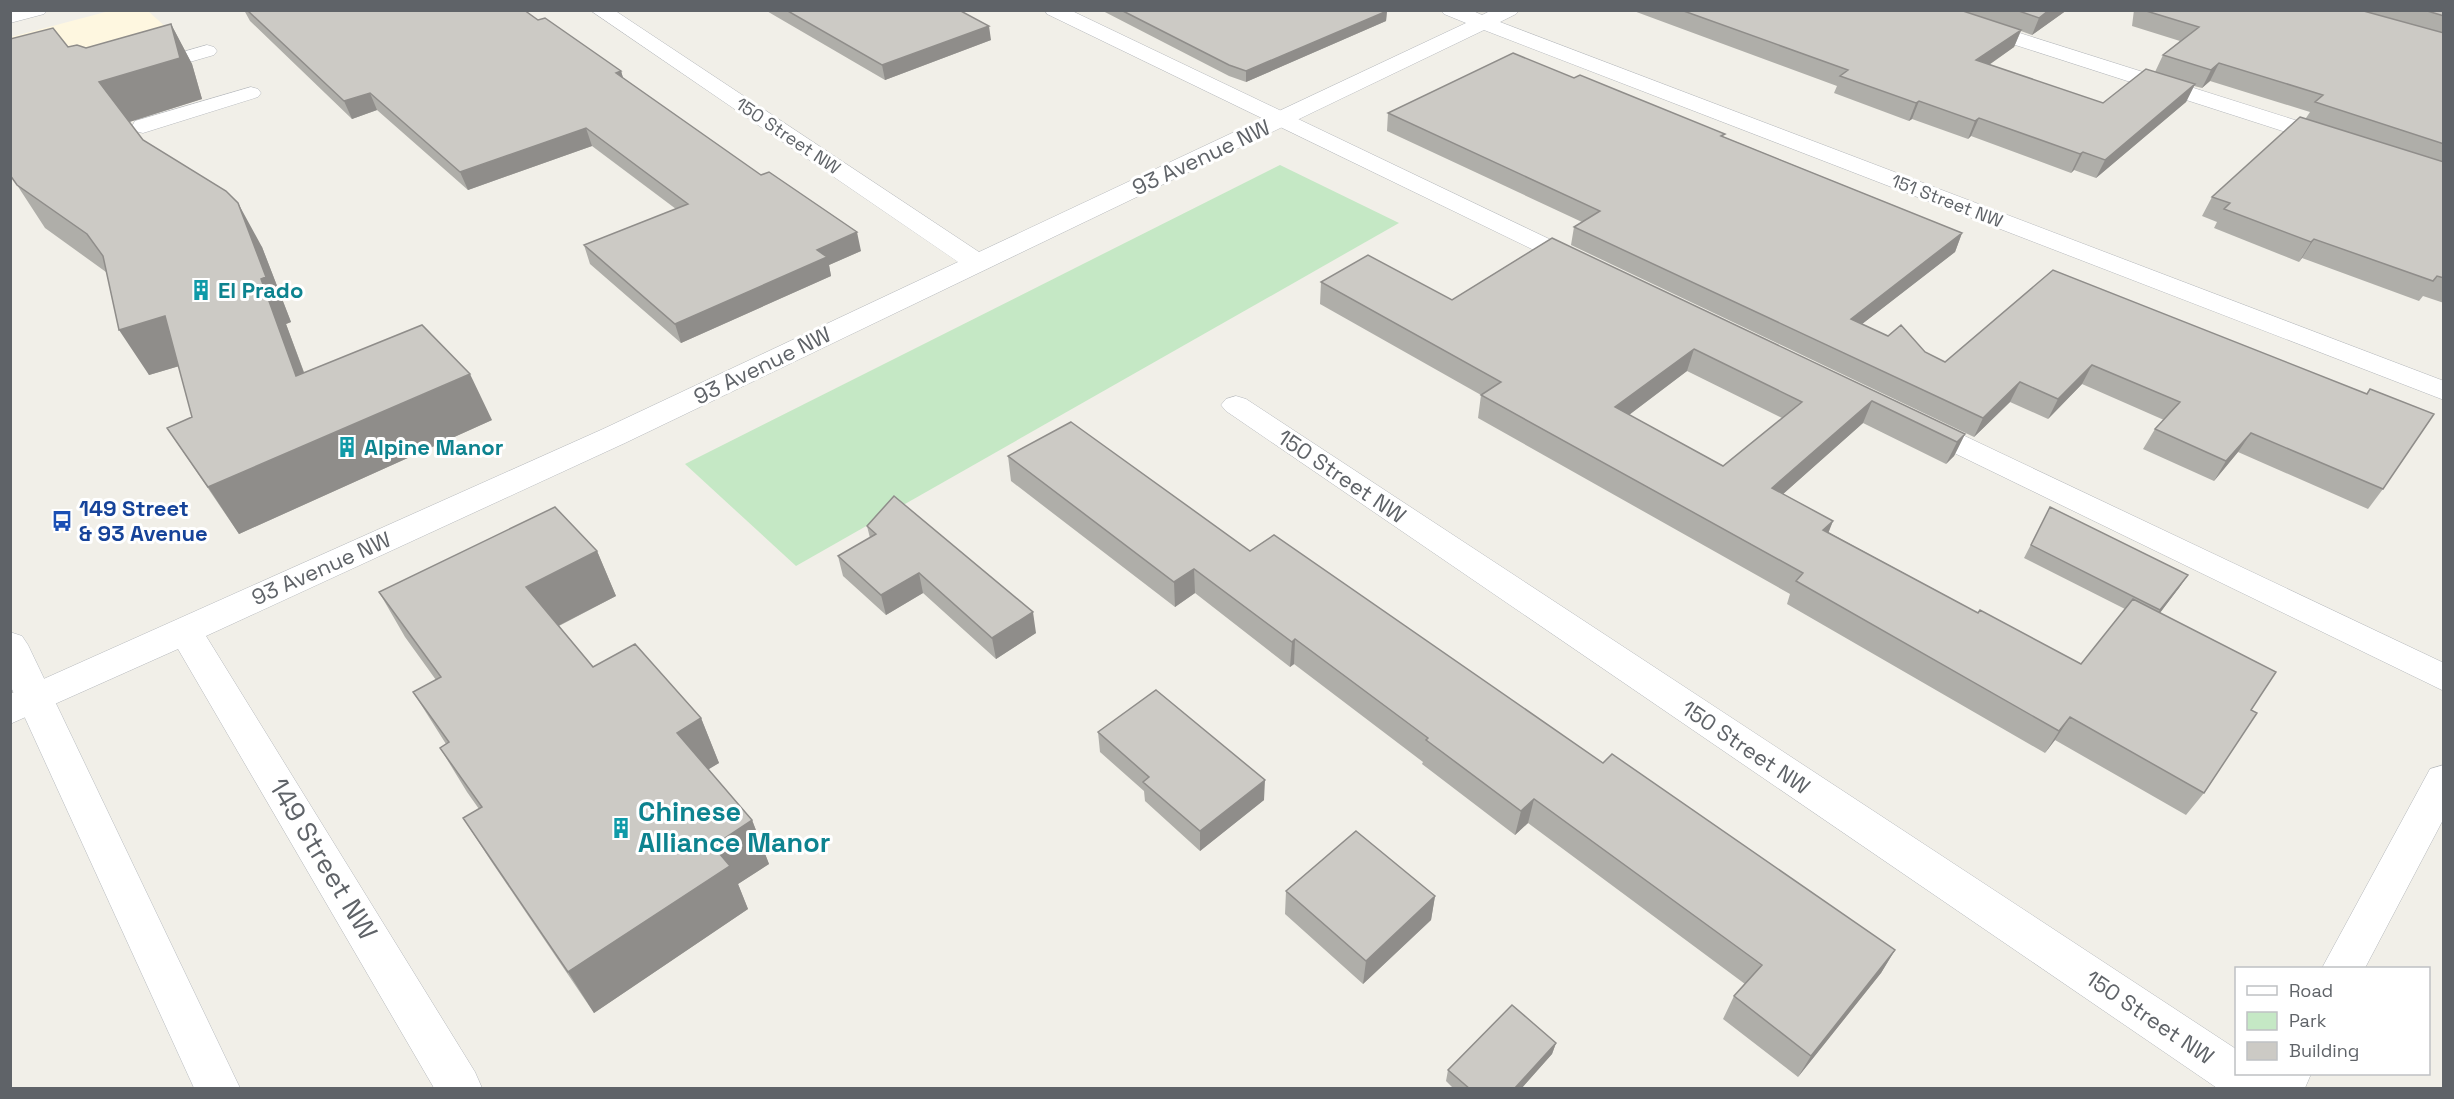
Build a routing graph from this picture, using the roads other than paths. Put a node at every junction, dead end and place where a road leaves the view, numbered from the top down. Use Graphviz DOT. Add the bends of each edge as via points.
graph roads {
  1 [pos="37,10"];
  2 [pos="600,10"];
  3 [pos="1054,10"];
  4 [pos="1451,10"];
  5 [pos="1509,10"];
  6 [pos="1926,10"];
  7 [pos="10,17"];
  8 [pos="1482,23"];
  9 [pos="207,51"];
  10 [pos="131,73"];
  11 [pos="251,93"];
  12 [pos="1281,119"];
  13 [pos="143,126"];
  14 [pos="2354,147"];
  15 [pos="976,262"];
  16 [pos="1604,274"];
  17 [pos="2444,391"];
  18 [pos="1236,405"];
  19 [pos="1905,419"];
  20 [pos="185,630"];
  21 [pos="10,645"];
  22 [pos="2444,678"];
  23 [pos="23,704"];
  24 [pos="2444,780"];
  25 [pos="2344,967"];
  26 [pos="2235,1075"];
  27 [pos="2235,1075"];
  28 [pos="2287,1075"];
  29 [pos="217,1089"];
  30 [pos="459,1089"];
  31 [pos="2256,1089"];
  32 [pos="2280,1089"];
  1 -- 7 [label="street"];
  2 -- 15 [label="street, 150 Street NW"];
  3 -- 12 [label="lane"];
  4 -- 8 [label="street, 151 Street NW"];
  5 -- 8 [label="street, 93 Avenue NW"];
  6 -- 14 [label="lane"];
  8 -- 12 [label="street, 93 Avenue NW"];
  8 -- 17 [label="street, 151 Street NW"];
  9 -- 10 [label="lane"];
  11 -- 13 [label="lane"];
  12 -- 15 [label="street, 93 Avenue NW"];
  12 -- 16 [label="lane"];
  15 -- 20 [label="street, 93 Avenue NW" via="614,436"];
  18 -- 26 [label="street, 150 Street NW"];
  19 -- 22 [label="lane"];
  20 -- 23 [label="street, 93 Avenue NW"];
  20 -- 30 [label="street, 149 Street NW"];
  21 -- 23 [label="street"];
  23 -- 29 [label="street"];
  24 -- 25 [label="street"];
  27 -- 31 [label="street, 150 Street NW"];
  28 -- 32 [label="street"];
}
